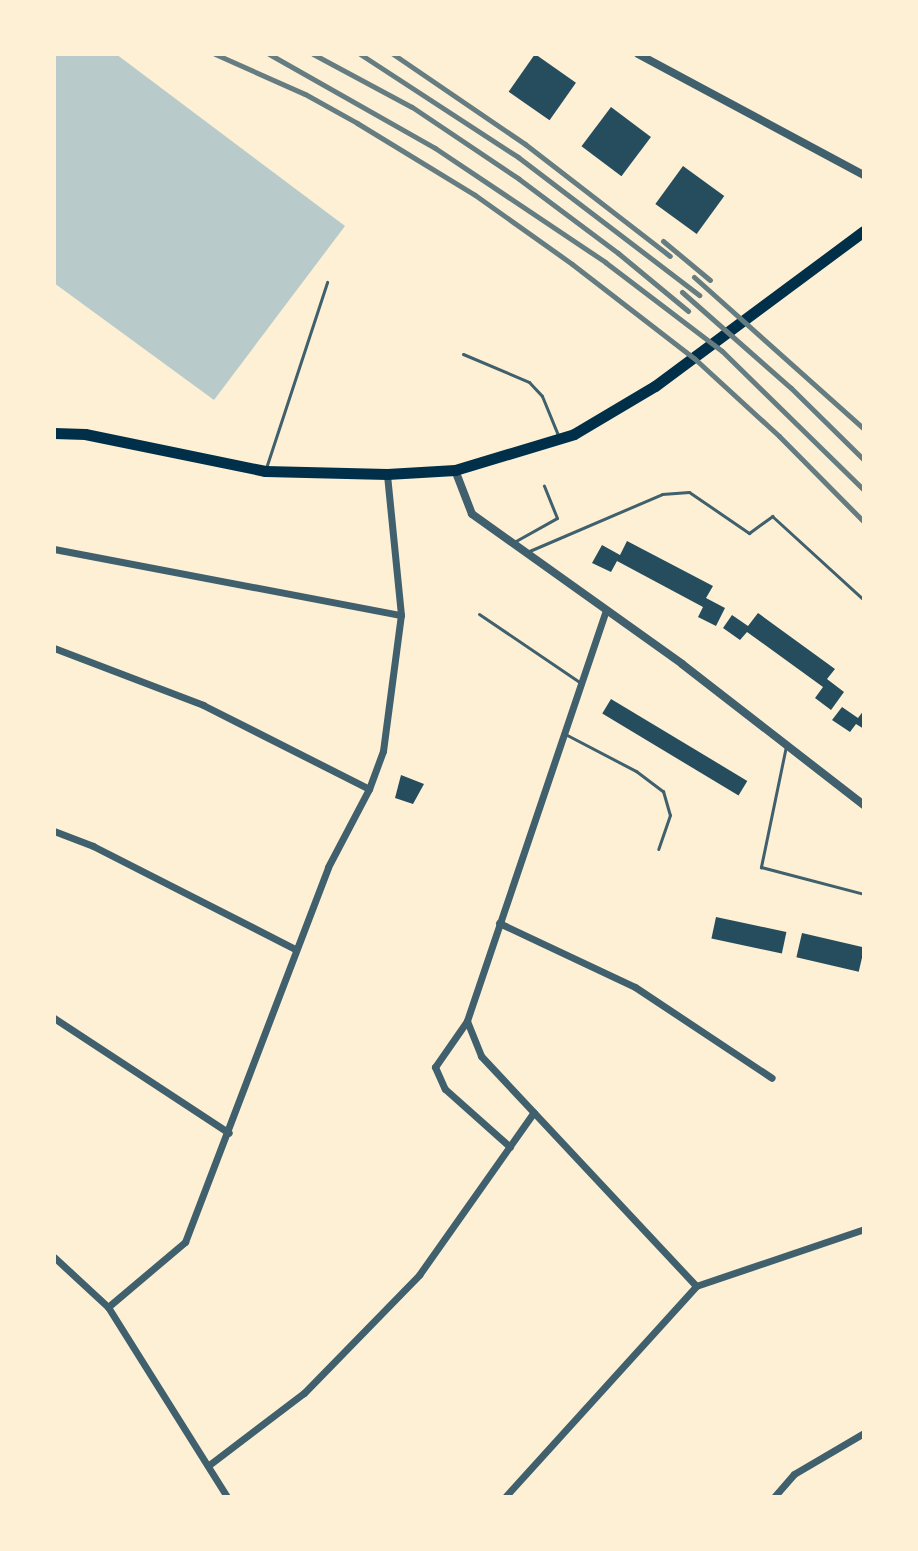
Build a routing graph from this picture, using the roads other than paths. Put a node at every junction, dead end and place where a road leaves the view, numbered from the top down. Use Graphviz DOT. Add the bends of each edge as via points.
graph roads {
  1 [pos="638,54"];
  2 [pos="864,175"];
  3 [pos="864,231"];
  4 [pos="327,282"];
  5 [pos="463,354"];
  6 [pos="54,433"];
  7 [pos="560,438"];
  8 [pos="455,470"];
  9 [pos="265,471"];
  10 [pos="387,474"];
  11 [pos="544,485"];
  12 [pos="511,544"];
  13 [pos="54,549"];
  14 [pos="524,554"];
  15 [pos="864,600"];
  16 [pos="606,610"];
  17 [pos="479,614"];
  18 [pos="401,615"];
  19 [pos="54,648"];
  20 [pos="581,683"];
  21 [pos="564,733"];
  22 [pos="787,742"];
  23 [pos="369,789"];
  24 [pos="864,805"];
  25 [pos="54,831"];
  26 [pos="658,849"];
  27 [pos="864,894"];
  28 [pos="499,923"];
  29 [pos="295,949"];
  30 [pos="54,1018"];
  31 [pos="467,1021"];
  32 [pos="772,1078"];
  33 [pos="534,1112"];
  34 [pos="229,1133"];
  35 [pos="510,1147"];
  36 [pos="864,1229"];
  37 [pos="54,1257"];
  38 [pos="696,1286"];
  39 [pos="108,1307"];
  40 [pos="864,1433"];
  41 [pos="209,1465"];
  42 [pos="227,1497"];
  43 [pos="505,1497"];
  44 [pos="774,1497"];
  1 -- 2 [label="street"];
  3 -- 7 [label="main road" via="655,386"];
  4 -- 9 [label="lane"];
  5 -- 7 [label="lane" via="529,382 542,396"];
  6 -- 9 [label="main road" via="85,434"];
  7 -- 8 [label="main road"];
  8 -- 10 [label="main road"];
  8 -- 12 [label="street" via="472,514"];
  9 -- 10 [label="main road"];
  10 -- 18 [label="street"];
  11 -- 12 [label="lane" via="557,518"];
  12 -- 14 [label="street"];
  13 -- 18 [label="street"];
  14 -- 15 [label="lane" via="662,494 689,492 749,533 772,516"];
  14 -- 16 [label="street"];
  16 -- 20 [label="street"];
  16 -- 22 [label="street"];
  17 -- 20 [label="lane"];
  18 -- 23 [label="street" via="383,751"];
  19 -- 23 [label="street" via="203,705"];
  20 -- 21 [label="street"];
  21 -- 26 [label="lane" via="663,791 670,815"];
  21 -- 28 [label="street"];
  22 -- 24 [label="street"];
  22 -- 27 [label="lane" via="761,867"];
  23 -- 29 [label="street" via="328,867"];
  25 -- 29 [label="street"];
  28 -- 31 [label="street"];
  28 -- 32 [label="street" via="635,987"];
  29 -- 34 [label="street"];
  30 -- 34 [label="street"];
  31 -- 33 [label="street" via="481,1056"];
  31 -- 35 [label="street" via="435,1067 445,1089"];
  33 -- 35 [label="street"];
  33 -- 38 [label="street"];
  34 -- 39 [label="street" via="185,1242"];
  35 -- 41 [label="street" via="419,1275 304,1393"];
  36 -- 38 [label="street"];
  37 -- 39 [label="street"];
  38 -- 43 [label="street"];
  39 -- 41 [label="street"];
  40 -- 44 [label="street" via="794,1474"];
  41 -- 42 [label="street"];
}
